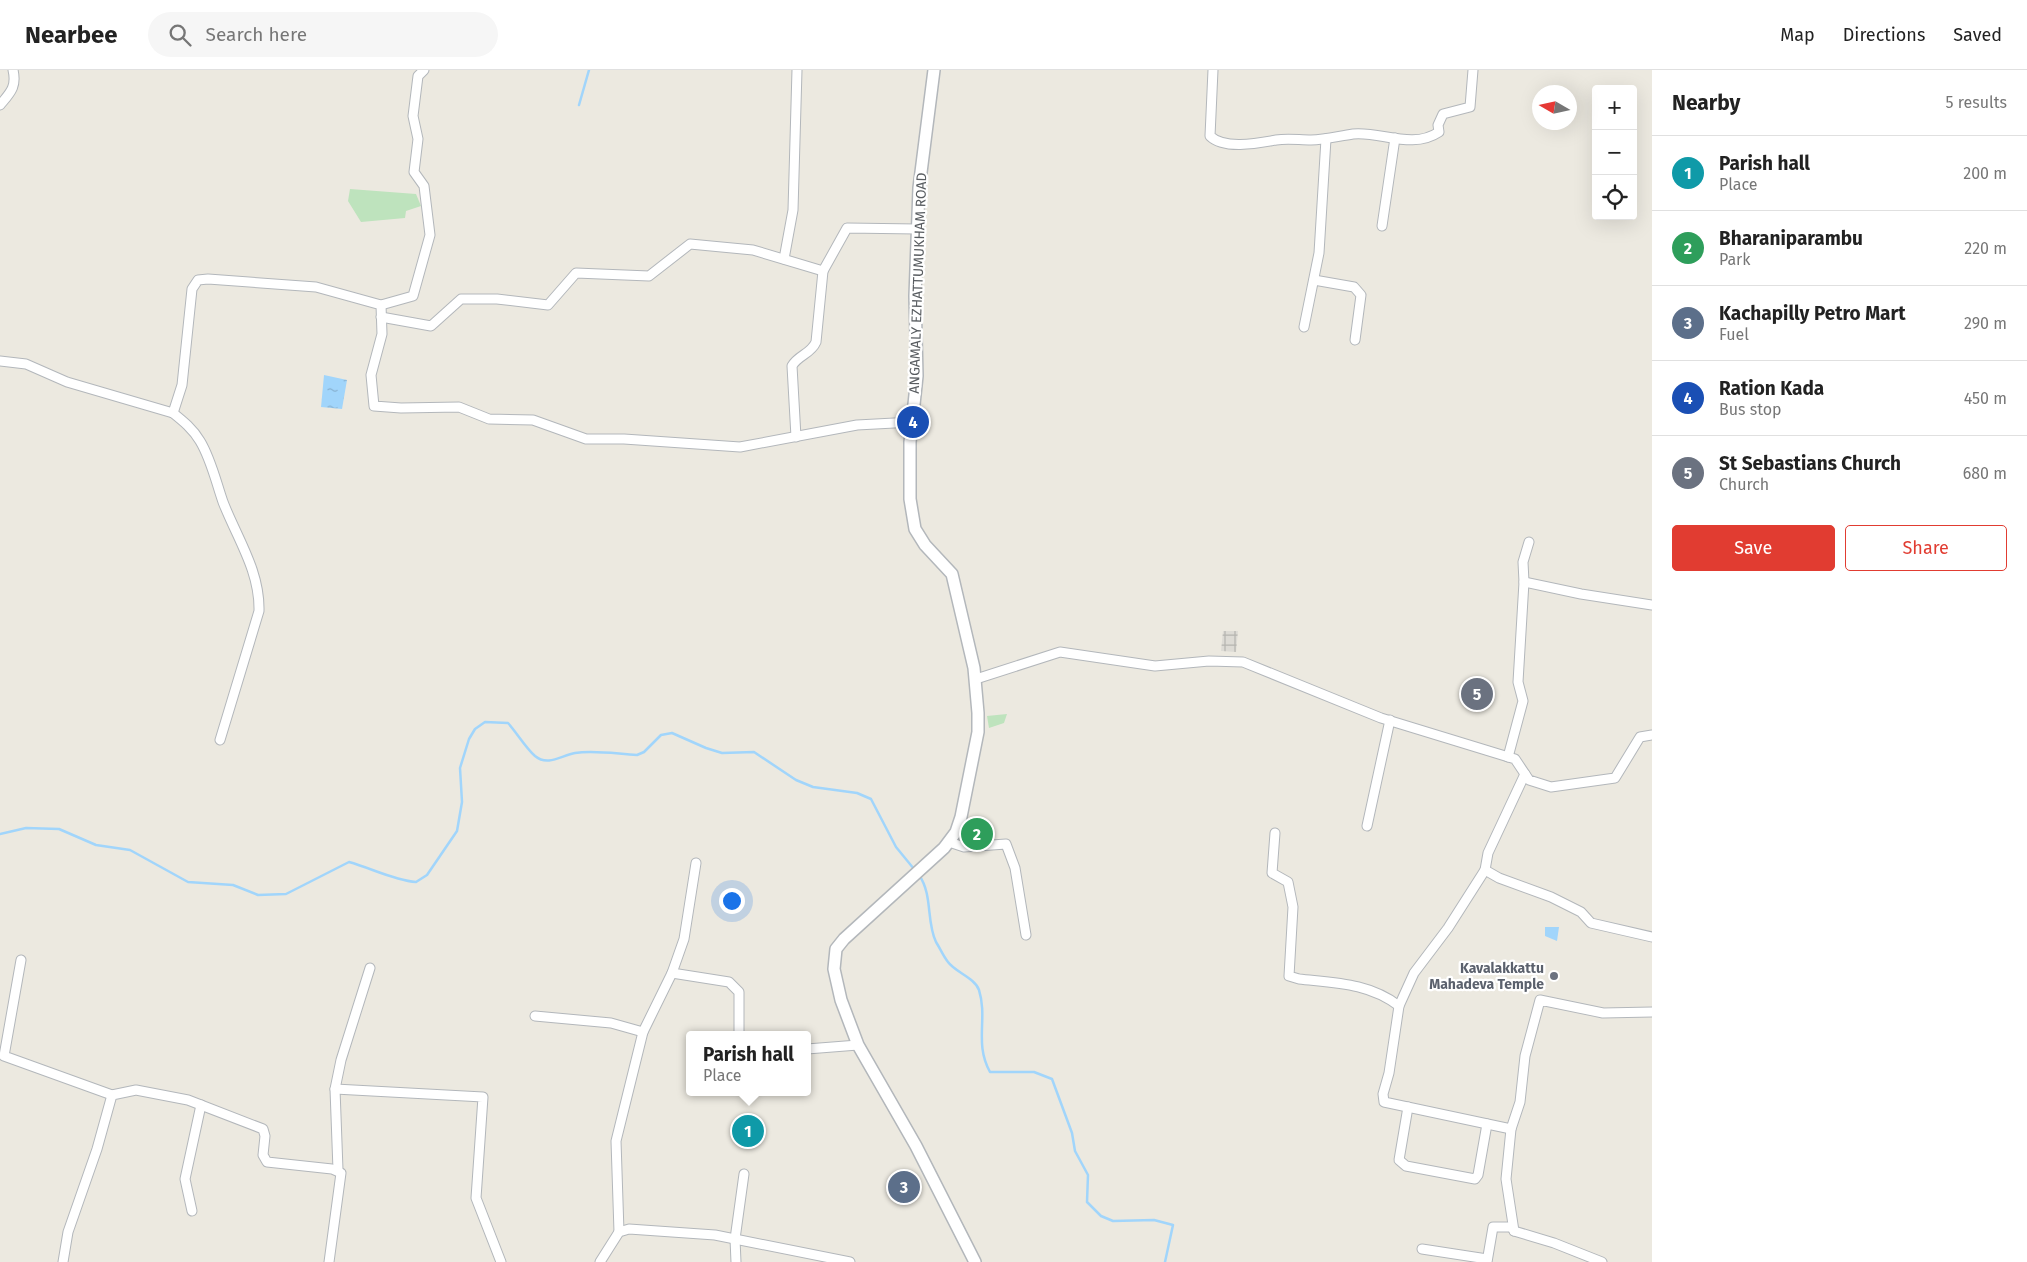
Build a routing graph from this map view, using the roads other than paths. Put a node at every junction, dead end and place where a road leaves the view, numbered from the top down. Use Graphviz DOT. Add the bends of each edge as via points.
graph roads {
  1 [pos="13,70"];
  2 [pos="424,70"];
  3 [pos="797,70"];
  4 [pos="934,70"];
  5 [pos="1213,70"];
  6 [pos="1473,70"];
  7 [pos="0,105"];
  8 [pos="1395,138"];
  9 [pos="1326,139"];
  10 [pos="1382,226"];
  11 [pos="917,229"];
  12 [pos="784,259"];
  13 [pos="823,270"];
  14 [pos="1314,280"];
  15 [pos="381,305"];
  16 [pos="381,317"];
  17 [pos="1304,327"];
  18 [pos="1355,340"];
  19 [pos="0,361"];
  20 [pos="173,413"];
  21 [pos="913,422"];
  22 [pos="796,437"];
  23 [pos="1529,542"];
  24 [pos="1524,582"];
  25 [pos="1652,605"];
  26 [pos="976,679"];
  27 [pos="1390,720"];
  28 [pos="1652,735"];
  29 [pos="220,740"];
  30 [pos="1508,757"];
  31 [pos="1525,774"];
  32 [pos="1367,826"];
  33 [pos="1275,833"];
  34 [pos="949,842"];
  35 [pos="696,864"];
  36 [pos="1485,870"];
  37 [pos="1026,935"];
  38 [pos="1652,937"];
  39 [pos="21,960"];
  40 [pos="370,968"];
  41 [pos="672,973"];
  42 [pos="1399,1006"];
  43 [pos="1652,1012"];
  44 [pos="535,1016"];
  45 [pos="739,1031"];
  46 [pos="643,1032"];
  47 [pos="858,1045"];
  48 [pos="811,1049"];
  49 [pos="335,1088"];
  50 [pos="112,1095"];
  51 [pos="201,1105"];
  52 [pos="1408,1107"];
  53 [pos="1487,1124"];
  54 [pos="1512,1129"];
  55 [pos="338,1170"];
  56 [pos="744,1174"];
  57 [pos="192,1210"];
  58 [pos="1514,1231"];
  59 [pos="620,1232"];
  60 [pos="734,1239"];
  61 [pos="1422,1249"];
  62 [pos="1487,1261"];
  63 [pos="63,1262"];
  64 [pos="329,1262"];
  65 [pos="501,1262"];
  66 [pos="600,1262"];
  67 [pos="736,1262"];
  68 [pos="850,1262"];
  69 [pos="975,1262"];
  70 [pos="1602,1262"];
  1 -- 7 [label="street" via="14,88"];
  2 -- 15 [label="street" via="418,76 413,116 418,138 414,172 424,186 430,235 413,296"];
  3 -- 12 [label="street" via="792,210"];
  4 -- 11 [label="street, ANGAMALY EZHATTUMUKHAM ROAD"];
  5 -- 9 [label="street" via="1210,136 1214,140 1246,145 1276,140"];
  6 -- 8 [label="street" via="1470,108 1443,114 1439,132 1430,138"];
  8 -- 9 [label="street" via="1354,134"];
  8 -- 10 [label="street"];
  9 -- 14 [label="street" via="1319,253"];
  11 -- 13 [label="street" via="847,228"];
  11 -- 21 [label="street, ANGAMALY EZHATTUMUKHAM ROAD" via="918,346"];
  12 -- 13 [label="street"];
  12 -- 16 [label="street" via="753,250 690,244 649,276 576,273 548,305 461,299 430,326"];
  13 -- 22 [label="street" via="816,342 811,351 792,366"];
  14 -- 17 [label="street"];
  14 -- 18 [label="street" via="1354,287 1361,294"];
  15 -- 16 [label="street"];
  15 -- 20 [label="street" via="303,286 198,280 192,288 182,385"];
  16 -- 22 [label="street" via="382,334 371,375 374,406 459,407 489,419 533,420 586,439 624,438 740,447"];
  19 -- 20 [label="street" via="26,364 67,382"];
  20 -- 29 [label="street" via="204,449 259,591 259,611"];
  21 -- 22 [label="street" via="857,425"];
  21 -- 26 [label="street, ANGAMALY EZHATTUMUKHAM ROAD" via="911,515 925,545 952,574"];
  23 -- 24 [label="street" via="1523,562"];
  24 -- 25 [label="street"];
  24 -- 30 [label="street" via="1518,682 1523,701"];
  26 -- 27 [label="street" via="1060,652 1155,666 1209,661 1243,662"];
  26 -- 34 [label="street, ANGAMALY EZHATTUMUKHAM ROAD" via="976,741 961,817"];
  27 -- 30 [label="street"];
  27 -- 32 [label="street"];
  28 -- 31 [label="street" via="1640,737 1615,778 1551,786 1529,780"];
  30 -- 31 [label="street" via="1515,759"];
  31 -- 36 [label="street" via="1488,853"];
  33 -- 42 [label="street" via="1272,873 1288,882 1293,907 1289,976 1367,987"];
  34 -- 37 [label="street" via="964,847 1006,844 1015,868"];
  34 -- 47 [label="street, ANGAMALY EZHATTUMUKHAM ROAD" via="865,918 836,949 834,969 841,1000"];
  35 -- 41 [label="street" via="684,939"];
  36 -- 38 [label="street" via="1581,912 1591,923"];
  36 -- 42 [label="street" via="1420,965"];
  39 -- 50 [label="street" via="4,1056"];
  40 -- 49 [label="street"];
  41 -- 45 [label="street" via="729,982 740,992"];
  41 -- 46 [label="street"];
  42 -- 52 [label="street" via="1383,1094 1384,1102"];
  43 -- 54 [label="street" via="1603,1014 1540,1000 1524,1056 1520,1102"];
  44 -- 46 [label="street" via="611,1023"];
  46 -- 59 [label="street" via="616,1141"];
  47 -- 48 [label="street"];
  47 -- 69 [label="street, ANGAMALY EZHATTUMUKHAM ROAD" via="916,1146"];
  49 -- 55 [label="street"];
  49 -- 65 [label="street" via="483,1097 476,1198"];
  50 -- 51 [label="street" via="136,1090"];
  50 -- 63 [label="street" via="68,1232"];
  51 -- 55 [label="street" via="263,1129 263,1156 267,1162"];
  51 -- 57 [label="street" via="185,1179"];
  52 -- 53 [label="street"];
  52 -- 53 [label="street" via="1399,1160 1406,1166 1475,1180"];
  53 -- 54 [label="street"];
  54 -- 58 [label="street" via="1506,1179"];
  55 -- 64 [label="street" via="341,1179"];
  56 -- 60 [label="street"];
  58 -- 62 [label="street" via="1512,1227 1493,1227"];
  58 -- 70 [label="street"];
  59 -- 60 [label="street" via="629,1229"];
  59 -- 66 [label="street"];
  60 -- 67 [label="street"];
  60 -- 68 [label="street"];
  61 -- 62 [label="street"];
}
